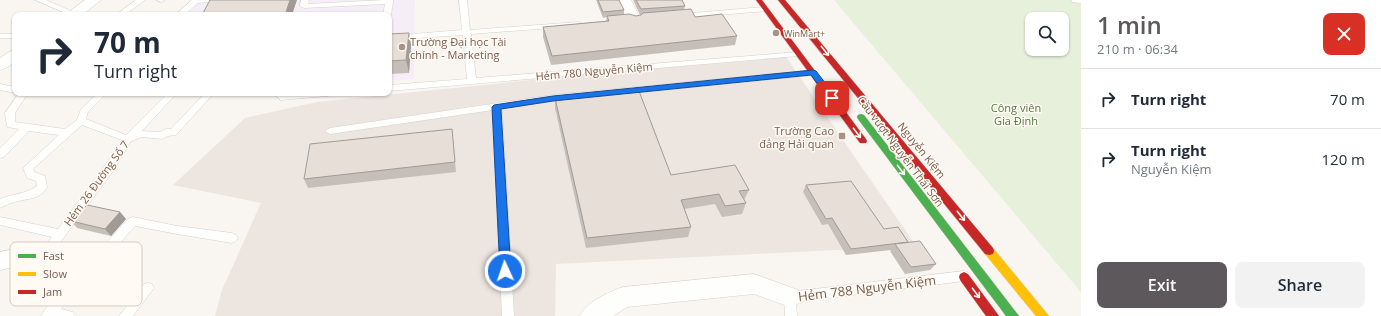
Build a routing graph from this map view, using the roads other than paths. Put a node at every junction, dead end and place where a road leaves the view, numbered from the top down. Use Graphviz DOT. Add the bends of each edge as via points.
graph roads {
  1 [pos="39,0"];
  2 [pos="94,0"];
  3 [pos="142,0"];
  4 [pos="197,0"];
  5 [pos="206,0"];
  6 [pos="306,0"];
  7 [pos="463,0"];
  8 [pos="624,0"];
  9 [pos="759,0"];
  10 [pos="1075,0"];
  11 [pos="389,1"];
  12 [pos="1081,1"];
  13 [pos="776,2"];
  14 [pos="765,9"];
  15 [pos="68,12"];
  16 [pos="76,12"];
  17 [pos="124,12"];
  18 [pos="183,12"];
  19 [pos="387,12"];
  20 [pos="672,17"];
  21 [pos="634,20"];
  22 [pos="586,24"];
  23 [pos="466,33"];
  24 [pos="0,36"];
  25 [pos="12,36"];
  26 [pos="800,37"];
  27 [pos="392,38"];
  28 [pos="798,54"];
  29 [pos="12,57"];
  30 [pos="0,65"];
  31 [pos="813,73"];
  32 [pos="472,81"];
  33 [pos="0,87"];
  34 [pos="392,88"];
  35 [pos="12,89"];
  36 [pos="22,96"];
  37 [pos="100,96"];
  38 [pos="170,96"];
  39 [pos="207,96"];
  40 [pos="280,96"];
  41 [pos="293,96"];
  42 [pos="496,107"];
  43 [pos="853,107"];
  44 [pos="81,121"];
  45 [pos="27,127"];
  46 [pos="330,131"];
  47 [pos="67,133"];
  48 [pos="128,139"];
  49 [pos="869,149"];
  50 [pos="0,154"];
  51 [pos="0,204"];
  52 [pos="0,221"];
  53 [pos="60,234"];
  54 [pos="232,238"];
  55 [pos="54,242"];
  56 [pos="114,242"];
  57 [pos="10,259"];
  58 [pos="0,261"];
  59 [pos="961,273"];
  60 [pos="148,288"];
  61 [pos="142,295"];
  62 [pos="56,306"];
  63 [pos="133,306"];
  64 [pos="791,306"];
  65 [pos="48,315"];
  66 [pos="69,316"];
  67 [pos="125,316"];
  68 [pos="508,316"];
  69 [pos="592,316"];
  70 [pos="993,316"];
  71 [pos="1013,316"];
  72 [pos="1043,316"];
  1 -- 15 [label="lane"];
  2 -- 16 [label="street"];
  3 -- 17 [label="lane"];
  4 -- 5 [label="lane"];
  4 -- 18 [label="lane"];
  6 -- 11 [label="lane" via="304,6"];
  7 -- 23 [label="lane"];
  8 -- 21 [label="street"];
  9 -- 14 [label="main road"];
  10 -- 12 [label="lane"];
  11 -- 19 [label="lane"];
  13 -- 26 [label="main road"];
  13 -- 72 [label="main road, Nguyễn Kiệm, one-way"];
  14 -- 20 [label="lane"];
  14 -- 28 [label="main road"];
  22 -- 23 [label="lane"];
  23 -- 27 [label="lane"];
  23 -- 32 [label="lane"];
  24 -- 25 [label="lane"];
  28 -- 31 [label="main road"];
  28 -- 32 [label="lane, Hẻm 780 Nguyễn Kiệm"];
  29 -- 30 [label="street"];
  31 -- 42 [label="lane" via="553,98"];
  31 -- 49 [label="main road, one-way"];
  32 -- 34 [label="lane, Hẻm 780 Nguyễn Kiệm"];
  33 -- 35 [label="lane"];
  36 -- 45 [label="lane" via="10,113 10,125"];
  37 -- 44 [label="lane" via="84,111"];
  38 -- 48 [label="lane, Hẻm 26 Đường Số 7"];
  39 -- 48 [label="lane" via="173,133 166,132 162,136 141,134"];
  40 -- 41 [label="lane"];
  42 -- 46 [label="lane"];
  42 -- 68 [label="lane"];
  43 -- 71 [label="main road, Cầu vượt Nguyễn Thái Sơn, one-way"];
  44 -- 47 [label="lane"];
  44 -- 48 [label="lane"];
  45 -- 47 [label="lane"];
  45 -- 50 [label="lane"];
  47 -- 51 [label="lane" via="28,168 31,175 41,179 42,187 32,195 13,198"];
  48 -- 53 [label="lane, Hẻm 26 Đường Số 7"];
  52 -- 53 [label="lane"];
  53 -- 55 [label="lane, Hẻm 26 Đường Số 7"];
  54 -- 56 [label="lane" via="133,221"];
  57 -- 58 [label="street"];
  59 -- 64 [label="lane, Hẻm 788 Nguyễn Kiệm"];
  59 -- 70 [label="main road, one-way"];
  60 -- 61 [label="lane"];
  62 -- 65 [label="lane"];
  63 -- 67 [label="lane"];
  64 -- 69 [label="street" via="754,284 622,297"];
  65 -- 66 [label="lane"];
}
